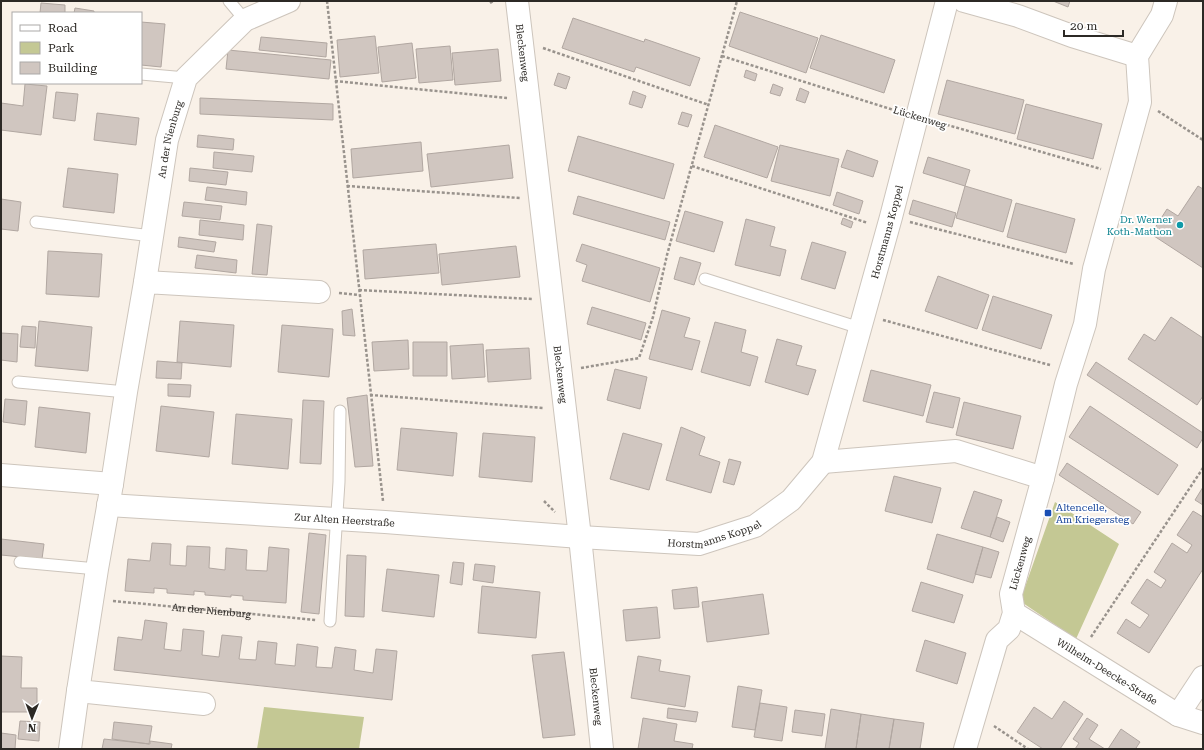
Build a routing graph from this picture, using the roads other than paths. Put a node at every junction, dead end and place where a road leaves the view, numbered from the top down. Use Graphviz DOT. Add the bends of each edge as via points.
graph roads {
  1 [pos="229,1"];
  2 [pos="289,1"];
  3 [pos="517,1"];
  4 [pos="947,1"];
  5 [pos="964,1"];
  6 [pos="1166,1"];
  7 [pos="245,20"];
  8 [pos="1137,56"];
  9 [pos="142,74"];
  10 [pos="186,78"];
  11 [pos="36,222"];
  12 [pos="152,236"];
  13 [pos="705,279"];
  14 [pos="146,282"];
  15 [pos="318,292"];
  16 [pos="862,321"];
  17 [pos="18,382"];
  18 [pos="126,392"];
  19 [pos="340,411"];
  20 [pos="824,462"];
  21 [pos="1,475"];
  22 [pos="1043,478"];
  23 [pos="110,495"];
  24 [pos="336,520"];
  25 [pos="580,538"];
  26 [pos="20,562"];
  27 [pos="97,569"];
  28 [pos="1014,613"];
  29 [pos="330,621"];
  30 [pos="1203,677"];
  31 [pos="78,691"];
  32 [pos="204,704"];
  33 [pos="1178,715"];
  34 [pos="1203,723"];
  35 [pos="70,749"];
  36 [pos="602,749"];
  37 [pos="966,749"];
  1 -- 7 [label="lane"];
  2 -- 7 [label="street, An der Nienburg"];
  3 -- 25 [label="street, Bleckenweg"];
  4 -- 16 [label="street, Horstmanns Koppel"];
  5 -- 8 [label="street" via="1018,16"];
  6 -- 8 [label="street" via="1162,15"];
  7 -- 10 [label="street, An der Nienburg"];
  8 -- 22 [label="street, Lückenweg" via="1140,102 1094,269 1085,324 1070,370"];
  9 -- 10 [label="lane"];
  10 -- 12 [label="street, An der Nienburg" via="166,140"];
  11 -- 12 [label="lane"];
  12 -- 14 [label="street, An der Nienburg"];
  13 -- 16 [label="lane"];
  14 -- 15 [label="street"];
  14 -- 18 [label="street, An der Nienburg"];
  16 -- 20 [label="street, Horstmanns Koppel"];
  17 -- 18 [label="lane"];
  18 -- 23 [label="street, An der Nienburg"];
  19 -- 24 [label="lane"];
  20 -- 22 [label="street" via="956,451"];
  20 -- 25 [label="street, Horstmanns Koppel" via="791,500 755,526 699,544"];
  21 -- 23 [label="street"];
  22 -- 28 [label="street, Lückenweg" via="1011,594"];
  23 -- 24 [label="street, Zur Alten Heerstraße"];
  23 -- 27 [label="street, An der Nienburg"];
  24 -- 25 [label="street, Zur Alten Heerstraße"];
  24 -- 29 [label="lane"];
  25 -- 36 [label="street, Bleckenweg"];
  26 -- 27 [label="lane"];
  27 -- 31 [label="street, An der Nienburg"];
  28 -- 33 [label="street, Wilhelm-Deecke-Straße"];
  28 -- 37 [label="street" via="1009,629 997,640"];
  30 -- 33 [label="street"];
  31 -- 32 [label="street"];
  31 -- 35 [label="street, An der Nienburg"];
  33 -- 34 [label="street, Wilhelm-Deecke-Straße"];
}
